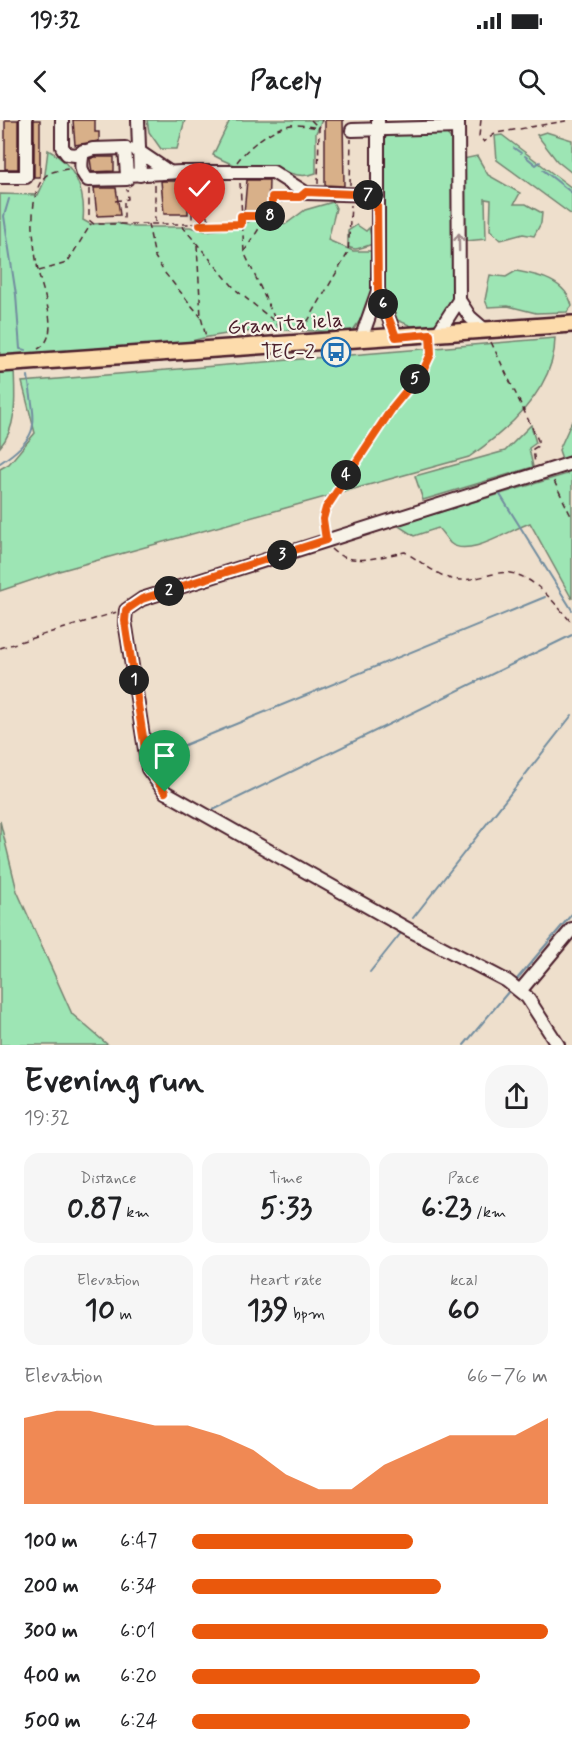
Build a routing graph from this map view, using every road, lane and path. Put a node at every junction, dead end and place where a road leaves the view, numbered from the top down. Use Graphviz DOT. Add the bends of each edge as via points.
graph roads {
  1 [pos="26,120"];
  2 [pos="62,120"];
  3 [pos="138,120"];
  4 [pos="311,120"];
  5 [pos="322,120"];
  6 [pos="481,120"];
  7 [pos="572,120"];
  8 [pos="378,124"];
  9 [pos="458,124"];
  10 [pos="319,128"];
  11 [pos="352,130"];
  12 [pos="124,148"];
  13 [pos="138,149"];
  14 [pos="83,151"];
  15 [pos="80,165"];
  16 [pos="169,172"];
  17 [pos="191,172"];
  18 [pos="240,172"];
  19 [pos="155,174"];
  20 [pos="141,175"];
  21 [pos="0,177"];
  22 [pos="127,177"];
  23 [pos="88,180"];
  24 [pos="312,194"];
  25 [pos="350,195"];
  26 [pos="377,195"];
  27 [pos="282,197"];
  28 [pos="115,201"];
  29 [pos="124,201"];
  30 [pos="192,204"];
  31 [pos="241,216"];
  32 [pos="268,216"];
  33 [pos="272,216"];
  34 [pos="206,217"];
  35 [pos="92,223"];
  36 [pos="124,223"];
  37 [pos="148,223"];
  38 [pos="155,223"];
  39 [pos="241,224"];
  40 [pos="182,225"];
  41 [pos="192,225"];
  42 [pos="200,225"];
  43 [pos="217,225"];
  44 [pos="197,245"];
  45 [pos="244,252"];
  46 [pos="39,271"];
  47 [pos="378,290"];
  48 [pos="459,300"];
  49 [pos="201,317"];
  50 [pos="276,321"];
  51 [pos="572,324"];
  52 [pos="485,330"];
  53 [pos="299,333"];
  54 [pos="434,334"];
  55 [pos="275,335"];
  56 [pos="396,337"];
  57 [pos="207,339"];
  58 [pos="361,339"];
  59 [pos="21,363"];
  60 [pos="0,364"];
  61 [pos="572,463"];
  62 [pos="543,472"];
  63 [pos="572,518"];
  64 [pos="326,540"];
  65 [pos="126,610"];
  66 [pos="572,623"];
  67 [pos="0,648"];
  68 [pos="572,928"];
  69 [pos="520,991"];
  70 [pos="558,1045"];
  1 -- 21 [label="street" via="26,177"];
  2 -- 14 [label="street" via="62,147 67,154"];
  3 -- 13 [label="street"];
  4 -- 10 [label="path"];
  5 -- 10 [label="path"];
  6 -- 7 [label="path" via="479,136 484,142 496,132"];
  8 -- 9 [label="street"];
  8 -- 11 [label="street"];
  8 -- 26 [label="street"];
  48 -- 9 [label="street, one-way"];
  10 -- 18 [label="path" via="292,125 278,129 246,150 236,164"];
  10 -- 24 [label="path"];
  11 -- 25 [label="path"];
  12 -- 13 [label="street"];
  12 -- 14 [label="street"];
  12 -- 22 [label="street"];
  13 -- 16 [label="street"];
  13 -- 20 [label="street"];
  14 -- 15 [label="street"];
  15 -- 23 [label="street"];
  15 -- 46 [label="path" via="49,173 36,188 33,202"];
  16 -- 17 [label="street"];
  16 -- 19 [label="street"];
  17 -- 18 [label="street"];
  17 -- 30 [label="path"];
  18 -- 24 [label="street" via="273,172"];
  18 -- 31 [label="path"];
  19 -- 20 [label="street"];
  19 -- 38 [label="path"];
  20 -- 22 [label="street"];
  22 -- 23 [label="street"];
  22 -- 29 [label="path" via="128,199"];
  23 -- 35 [label="path"];
  24 -- 25 [label="street"];
  24 -- 27 [label="path"];
  25 -- 26 [label="street"];
  25 -- 53 [label="path" via="348,253"];
  26 -- 47 [label="street"];
  27 -- 33 [label="path" via="281,216"];
  27 -- 33 [label="path" via="271,197"];
  28 -- 29 [label="path"];
  29 -- 36 [label="path"];
  30 -- 34 [label="path" via="201,204"];
  30 -- 41 [label="path"];
  31 -- 32 [label="path"];
  31 -- 39 [label="path"];
  32 -- 33 [label="path"];
  32 -- 45 [label="path"];
  34 -- 42 [label="path"];
  34 -- 43 [label="path"];
  35 -- 36 [label="path"];
  35 -- 46 [label="path" via="67,263"];
  36 -- 37 [label="path"];
  37 -- 38 [label="path"];
  37 -- 49 [label="path" via="160,265"];
  38 -- 40 [label="path"];
  39 -- 43 [label="path"];
  39 -- 45 [label="path"];
  40 -- 41 [label="path"];
  40 -- 44 [label="path"];
  41 -- 42 [label="path"];
  42 -- 43 [label="path"];
  44 -- 49 [label="path"];
  44 -- 50 [label="path" via="236,291"];
  45 -- 50 [label="path"];
  46 -- 59 [label="path" via="50,319 41,348"];
  47 -- 56 [label="street"];
  47 -- 58 [label="street"];
  48 -- 52 [label="street"];
  48 -- 54 [label="street"];
  49 -- 57 [label="path"];
  50 -- 55 [label="path" via="281,333"];
  51 -- 52 [label="main road, Granīta iela"];
  52 -- 54 [label="main road, Granīta iela"];
  52 -- 62 [label="path" via="538,440 533,449"];
  54 -- 56 [label="main road, Granīta iela"];
  54 -- 64 [label="path" via="424,369 393,407 326,508"];
  56 -- 58 [label="main road, Granīta iela"];
  58 -- 59 [label="main road, Granīta iela"];
  59 -- 60 [label="main road, Granīta iela"];
  61 -- 62 [label="street"];
  62 -- 63 [label="path"];
  62 -- 64 [label="street"];
  64 -- 65 [label="street" via="142,599"];
  64 -- 66 [label="path" via="333,551 345,558 364,560 405,552 449,578 467,580 499,572 519,577 541,588"];
  65 -- 67 [label="path"];
  65 -- 69 [label="street" via="148,769 165,792"];
  68 -- 69 [label="street"];
  69 -- 70 [label="street"];
}
